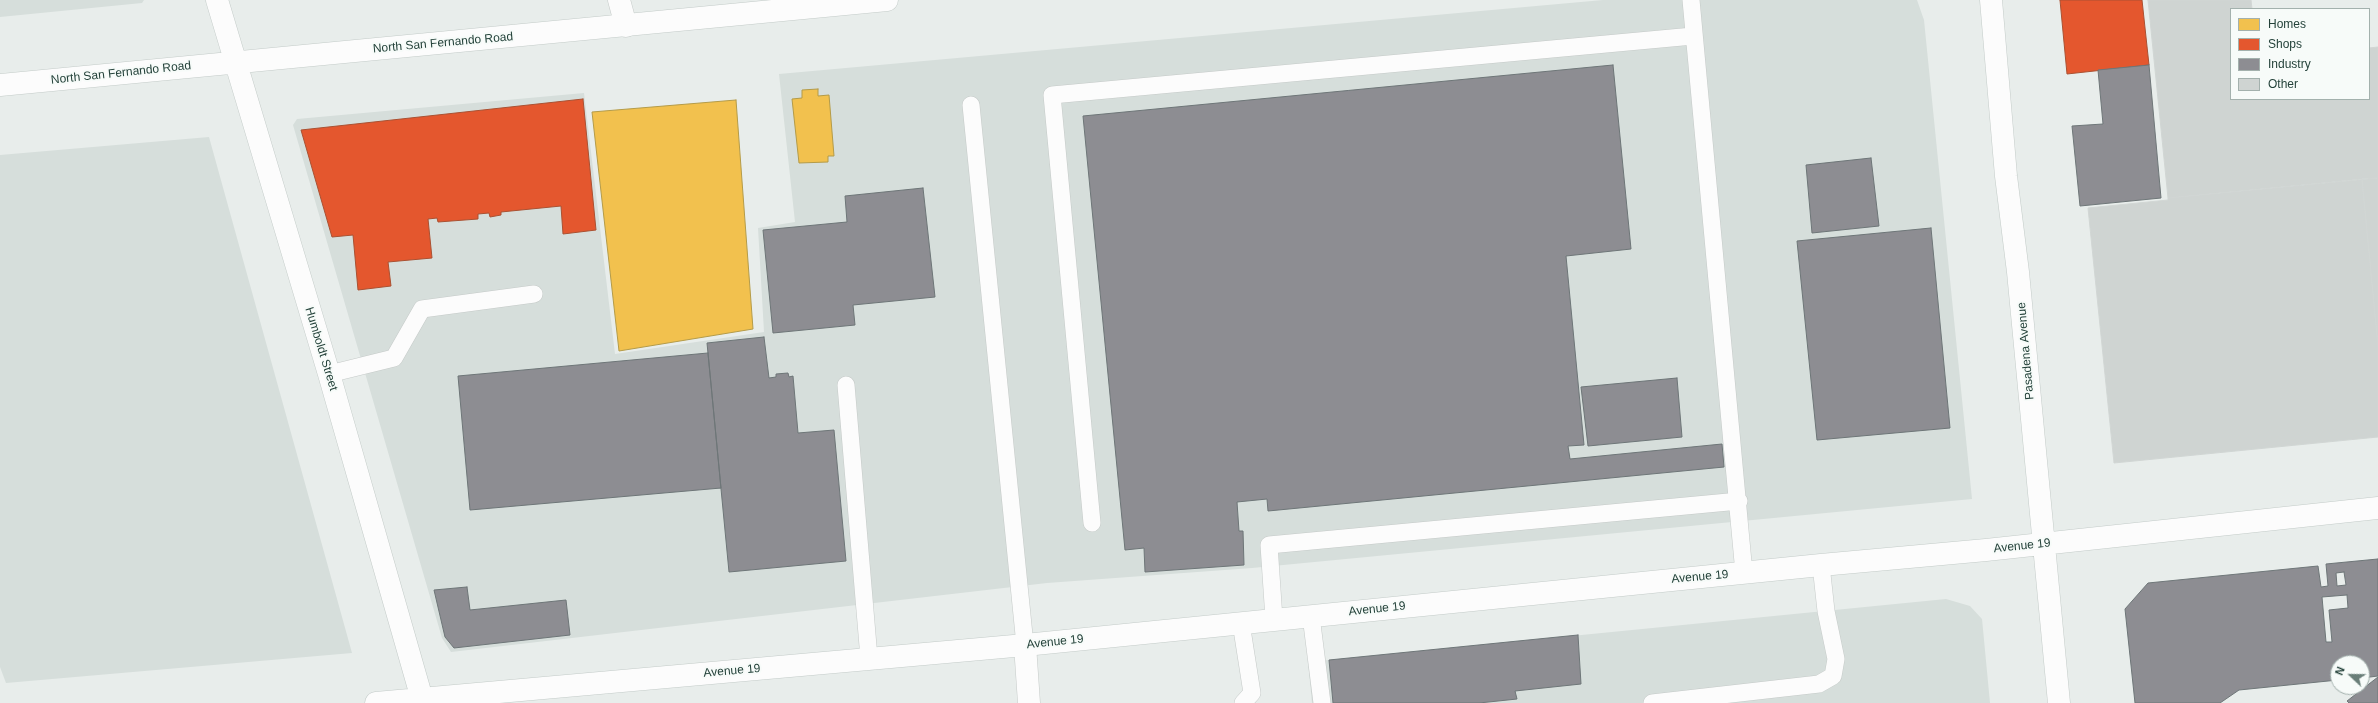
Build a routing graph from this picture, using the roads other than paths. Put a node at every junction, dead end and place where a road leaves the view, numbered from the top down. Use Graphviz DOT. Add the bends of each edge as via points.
graph roads {
  1 [pos="217,0"];
  2 [pos="619,0"];
  3 [pos="887,0"];
  4 [pos="1691,0"];
  5 [pos="1991,0"];
  6 [pos="626,26"];
  7 [pos="1693,36"];
  8 [pos="234,62"];
  9 [pos="0,85"];
  10 [pos="971,105"];
  11 [pos="534,294"];
  12 [pos="329,374"];
  13 [pos="846,385"];
  14 [pos="1739,500"];
  15 [pos="2378,508"];
  16 [pos="1092,523"];
  17 [pos="2044,544"];
  18 [pos="1821,565"];
  19 [pos="1744,573"];
  20 [pos="1311,616"];
  21 [pos="1274,619"];
  22 [pos="1241,623"];
  23 [pos="1025,645"];
  24 [pos="869,658"];
  25 [pos="422,699"];
  26 [pos="1251,700"];
  27 [pos="1698,700"];
  28 [pos="376,703"];
  29 [pos="1029,703"];
  30 [pos="1322,703"];
  31 [pos="1652,703"];
  32 [pos="2059,703"];
  1 -- 8 [label="street, Humboldt Street"];
  2 -- 6 [label="street"];
  3 -- 6 [label="street, North San Fernando Road"];
  4 -- 7 [label="lane"];
  5 -- 17 [label="street, Pasadena Avenue" via="2006,176 2018,272"];
  6 -- 8 [label="street, North San Fernando Road"];
  7 -- 14 [label="lane"];
  7 -- 16 [label="lane" via="1052,95"];
  8 -- 9 [label="street, North San Fernando Road"];
  8 -- 12 [label="street, Humboldt Street"];
  10 -- 23 [label="lane"];
  11 -- 12 [label="lane" via="422,309 394,358"];
  12 -- 25 [label="street, Humboldt Street"];
  13 -- 24 [label="lane"];
  14 -- 19 [label="lane"];
  14 -- 21 [label="lane" via="1270,546"];
  15 -- 17 [label="street, Avenue 19"];
  17 -- 18 [label="street, Avenue 19"];
  17 -- 32 [label="street, Pasadena Avenue"];
  18 -- 19 [label="street, Avenue 19"];
  18 -- 27 [label="lane" via="1826,611 1836,659 1833,676 1819,684"];
  19 -- 20 [label="street, Avenue 19"];
  20 -- 21 [label="street, Avenue 19"];
  20 -- 30 [label="lane"];
  21 -- 22 [label="street, Avenue 19"];
  22 -- 23 [label="street, Avenue 19"];
  22 -- 26 [label="lane"];
  23 -- 24 [label="street, Avenue 19"];
  23 -- 29 [label="street"];
  24 -- 25 [label="street, Avenue 19"];
  25 -- 28 [label="street, Avenue 19"];
  27 -- 31 [label="lane"];
}
